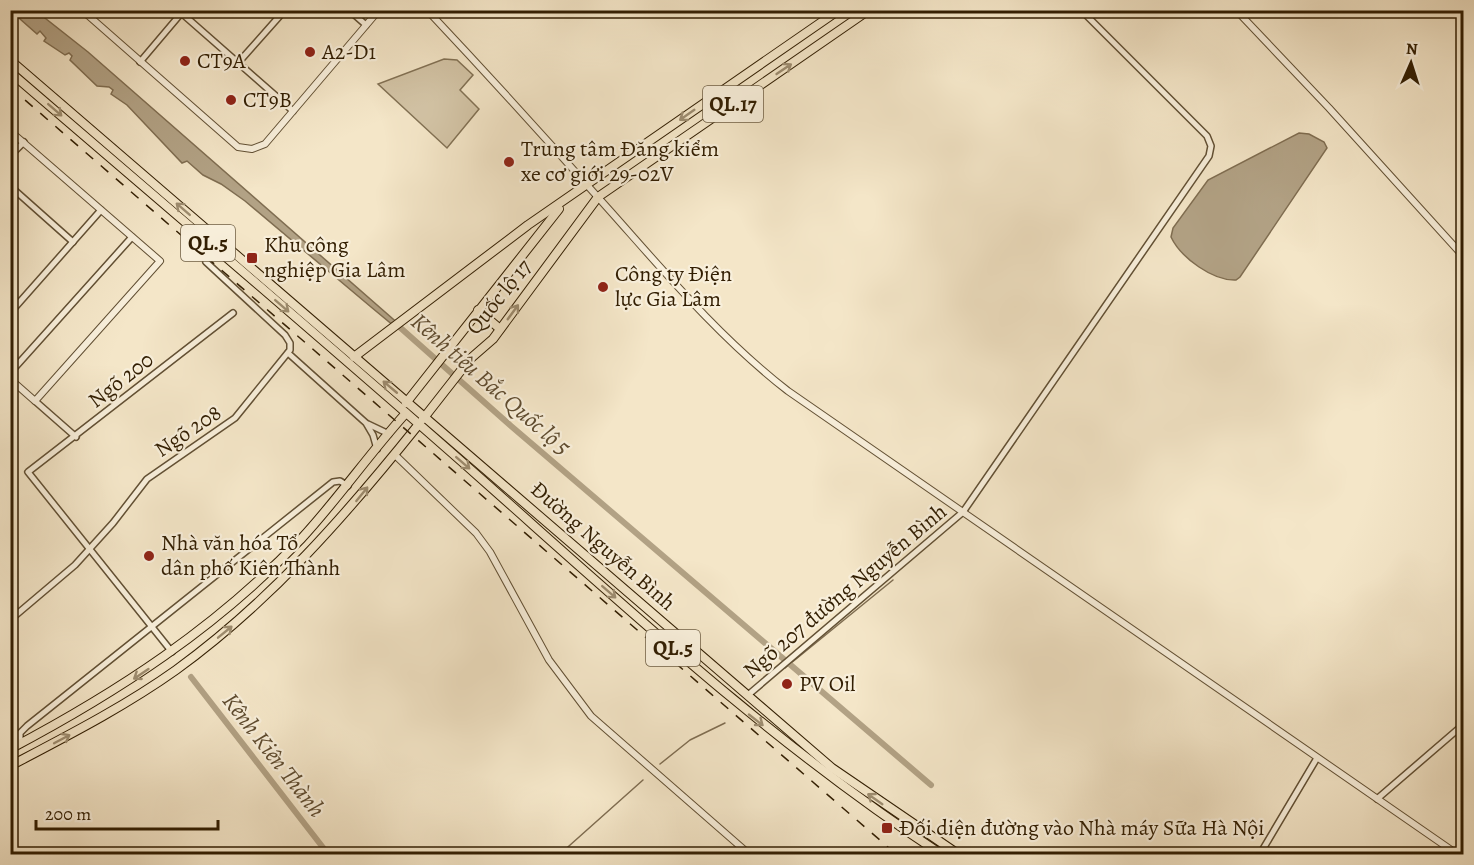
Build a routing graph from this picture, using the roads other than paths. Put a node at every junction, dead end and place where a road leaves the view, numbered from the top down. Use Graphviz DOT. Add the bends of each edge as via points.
graph roads {
  1 [pos="82,10"];
  2 [pos="285,10"];
  3 [pos="348,10"];
  4 [pos="379,10"];
  5 [pos="427,10"];
  6 [pos="839,10"];
  7 [pos="869,10"];
  8 [pos="1081,10"];
  9 [pos="1236,10"];
  10 [pos="181,12"];
  11 [pos="366,25"];
  12 [pos="810,31"];
  13 [pos="820,45"];
  14 [pos="10,60"];
  15 [pos="140,62"];
  16 [pos="238,63"];
  17 [pos="10,72"];
  18 [pos="293,111"];
  19 [pos="10,131"];
  20 [pos="24,142"];
  21 [pos="10,156"];
  22 [pos="587,184"];
  23 [pos="10,186"];
  24 [pos="598,197"];
  25 [pos="567,200"];
  26 [pos="101,210"];
  27 [pos="132,237"];
  28 [pos="73,242"];
  29 [pos="1464,257"];
  30 [pos="206,262"];
  31 [pos="478,310"];
  32 [pos="10,313"];
  33 [pos="233,313"];
  34 [pos="500,330"];
  35 [pos="288,353"];
  36 [pos="354,357"];
  37 [pos="10,373"];
  38 [pos="10,379"];
  39 [pos="406,400"];
  40 [pos="35,401"];
  41 [pos="406,413"];
  42 [pos="426,416"];
  43 [pos="366,423"];
  44 [pos="419,424"];
  45 [pos="389,434"];
  46 [pos="76,437"];
  47 [pos="376,449"];
  48 [pos="394,454"];
  49 [pos="348,486"];
  50 [pos="326,512"];
  51 [pos="963,512"];
  52 [pos="338,523"];
  53 [pos="89,550"];
  54 [pos="10,620"];
  55 [pos="152,628"];
  56 [pos="172,652"];
  57 [pos="748,695"];
  58 [pos="737,705"];
  59 [pos="70,717"];
  60 [pos="1464,724"];
  61 [pos="79,730"];
  62 [pos="20,744"];
  63 [pos="10,749"];
  64 [pos="1317,758"];
  65 [pos="10,766"];
  66 [pos="1377,799"];
  67 [pos="749,855"];
  68 [pos="941,855"];
  69 [pos="958,855"];
  70 [pos="1260,855"];
  71 [pos="1457,855"];
  1 -- 15 [label="street"];
  2 -- 16 [label="street"];
  3 -- 11 [label="street"];
  4 -- 11 [label="street"];
  5 -- 22 [label="street"];
  6 -- 12 [label="highway, QL.17"];
  7 -- 13 [label="highway, QL.17"];
  8 -- 51 [label="street, Ngõ 207 đường Nguyễn Bình" via="1207,136 1209,156"];
  9 -- 29 [label="street"];
  10 -- 15 [label="street"];
  10 -- 16 [label="street"];
  11 -- 18 [label="street"];
  12 -- 13 [label="highway"];
  12 -- 22 [label="highway, QL.17, one-way"];
  24 -- 13 [label="highway, QL.17, one-way"];
  36 -- 14 [label="highway, QL.5, one-way"];
  15 -- 18 [label="street" via="238,147 252,149 265,144"];
  16 -- 18 [label="street"];
  17 -- 41 [label="highway, QL.5, one-way"];
  19 -- 20 [label="street"];
  20 -- 21 [label="street"];
  20 -- 26 [label="street"];
  22 -- 24 [label="street"];
  22 -- 25 [label="highway, QL.17"];
  23 -- 28 [label="street"];
  34 -- 24 [label="highway, Quốc lộ 17 / QL.17, one-way"];
  24 -- 51 [label="street" via="750,362"];
  25 -- 31 [label="highway, Quốc lộ 17 / QL.17"];
  25 -- 36 [label="highway, QL.17"];
  26 -- 27 [label="street"];
  26 -- 28 [label="street"];
  27 -- 37 [label="street"];
  27 -- 40 [label="street" via="160,261"];
  28 -- 32 [label="street"];
  30 -- 35 [label="street" via="285,335 290,343"];
  31 -- 34 [label="highway"];
  31 -- 39 [label="highway, Quốc lộ 17 / QL.17"];
  33 -- 46 [label="street, Ngõ 200"];
  34 -- 42 [label="highway, Quốc lộ 17 / QL.17" via="460,370"];
  35 -- 43 [label="street"];
  35 -- 53 [label="street, Ngõ 208" via="236,418 143,483"];
  39 -- 36 [label="highway, QL.5, one-way"];
  38 -- 40 [label="street"];
  39 -- 41 [label="highway"];
  39 -- 42 [label="highway, QL.5"];
  40 -- 46 [label="street"];
  41 -- 44 [label="highway, QL.5"];
  41 -- 45 [label="main road"];
  42 -- 44 [label="highway, Quốc lộ 17"];
  42 -- 57 [label="highway, Đường Nguyễn Bình / QL.5"];
  43 -- 45 [label="street"];
  43 -- 47 [label="street" via="374,435"];
  44 -- 48 [label="main road"];
  44 -- 58 [label="highway, Đường Nguyễn Bình / QL.5, one-way"];
  45 -- 47 [label="main road"];
  46 -- 53 [label="street, Ngõ 200" via="28,472"];
  47 -- 49 [label="main road"];
  52 -- 48 [label="main road, one-way"];
  48 -- 67 [label="street" via="476,532 549,660 591,716"];
  49 -- 50 [label="main road"];
  49 -- 55 [label="street" via="333,482"];
  50 -- 52 [label="main road"];
  50 -- 56 [label="main road" via="250,589"];
  51 -- 57 [label="street, Ngõ 207 đường Nguyễn Bình"];
  51 -- 64 [label="street"];
  61 -- 52 [label="main road, one-way" via="158,682 219,636 280,583"];
  53 -- 54 [label="street, Ngõ 208" via="60,580"];
  53 -- 55 [label="street"];
  55 -- 56 [label="street"];
  55 -- 62 [label="street" via="27,726 20,733"];
  56 -- 59 [label="main road, one-way"];
  57 -- 58 [label="highway"];
  69 -- 57 [label="highway, Đường Nguyễn Bình / QL.5, one-way" via="832,768"];
  58 -- 68 [label="highway, Đường Nguyễn Bình / QL.5, one-way" via="825,775"];
  59 -- 61 [label="main road"];
  59 -- 62 [label="main road"];
  60 -- 66 [label="street"];
  65 -- 61 [label="main road, one-way"];
  62 -- 63 [label="main road"];
  64 -- 66 [label="street"];
  64 -- 70 [label="street"];
  66 -- 71 [label="street"];
}
